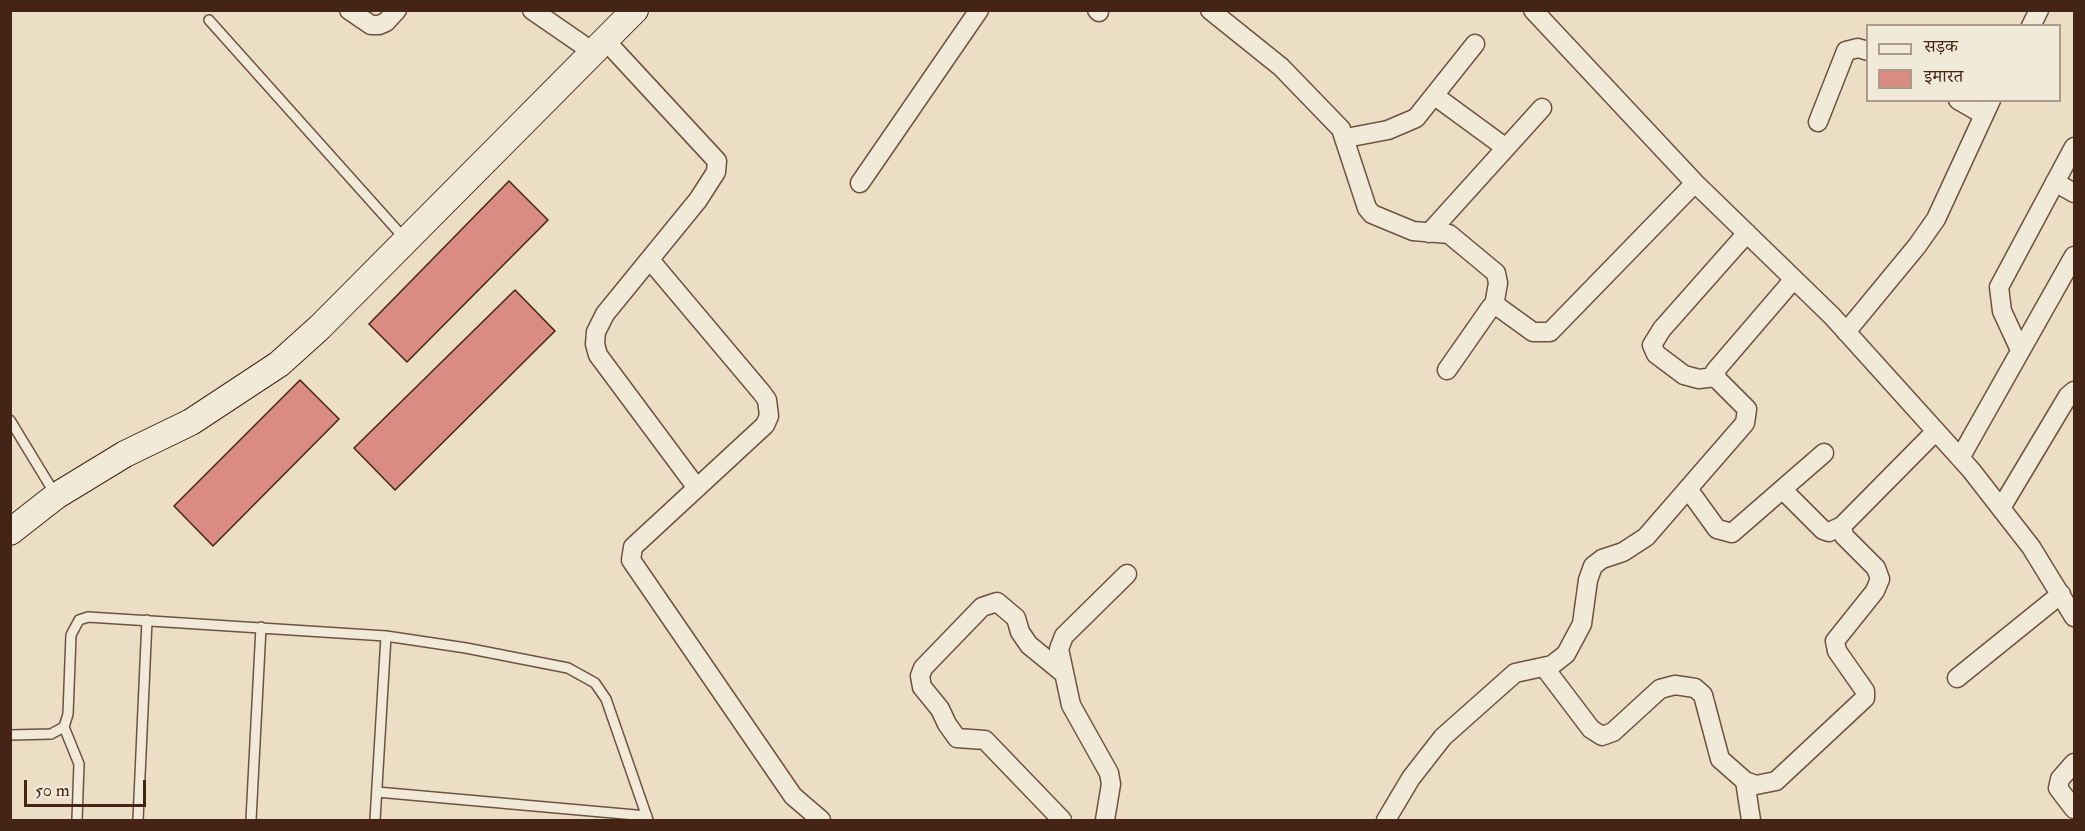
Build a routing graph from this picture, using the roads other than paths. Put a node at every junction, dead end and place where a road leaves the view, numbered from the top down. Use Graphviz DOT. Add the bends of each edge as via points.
graph roads {
  1 [pos="349,10"];
  2 [pos="397,10"];
  3 [pos="532,10"];
  4 [pos="634,10"];
  5 [pos="979,10"];
  6 [pos="1210,10"];
  7 [pos="1533,10"];
  8 [pos="2039,10"];
  9 [pos="209,20"];
  10 [pos="2032,24"];
  11 [pos="1474,44"];
  12 [pos="599,46"];
  13 [pos="1866,50"];
  14 [pos="1435,96"];
  15 [pos="1966,102"];
  16 [pos="1542,108"];
  17 [pos="1988,108"];
  18 [pos="1818,122"];
  19 [pos="1346,138"];
  20 [pos="2074,147"];
  21 [pos="1506,148"];
  22 [pos="2055,182"];
  23 [pos="860,183"];
  24 [pos="1695,183"];
  25 [pos="2074,193"];
  26 [pos="1429,233"];
  27 [pos="1747,233"];
  28 [pos="405,239"];
  29 [pos="2074,256"];
  30 [pos="650,260"];
  31 [pos="1794,279"];
  32 [pos="1494,306"];
  33 [pos="1846,332"];
  34 [pos="2020,350"];
  35 [pos="1447,370"];
  36 [pos="1715,377"];
  37 [pos="2074,391"];
  38 [pos="10,420"];
  39 [pos="1936,431"];
  40 [pos="1824,453"];
  41 [pos="1960,458"];
  42 [pos="697,488"];
  43 [pos="1688,489"];
  44 [pos="1784,491"];
  45 [pos="56,496"];
  46 [pos="2001,508"];
  47 [pos="1842,526"];
  48 [pos="10,532"];
  49 [pos="1127,574"];
  50 [pos="2061,594"];
  51 [pos="2074,617"];
  52 [pos="147,620"];
  53 [pos="261,627"];
  54 [pos="386,636"];
  55 [pos="1544,667"];
  56 [pos="1062,672"];
  57 [pos="1957,678"];
  58 [pos="64,727"];
  59 [pos="10,735"];
  60 [pos="2074,763"];
  61 [pos="1745,782"];
  62 [pos="377,792"];
  63 [pos="2074,809"];
  64 [pos="648,818"];
  65 [pos="77,820"];
  66 [pos="138,820"];
  67 [pos="251,820"];
  68 [pos="375,820"];
  69 [pos="821,820"];
  70 [pos="1062,820"];
  71 [pos="1105,820"];
  72 [pos="1386,820"];
  73 [pos="1751,820"];
  1 -- 2 [label="street" via="371,25 379,25"];
  3 -- 12 [label="street"];
  4 -- 12 [label="street"];
  5 -- 23 [label="street"];
  6 -- 19 [label="street" via="1281,67"];
  7 -- 24 [label="street"];
  8 -- 10 [label="street"];
  9 -- 28 [label="lane"];
  11 -- 14 [label="street"];
  12 -- 28 [label="street"];
  12 -- 30 [label="street" via="717,161 716,172 698,200"];
  13 -- 18 [label="street" via="1846,51"];
  14 -- 19 [label="street" via="1416,118 1388,130"];
  14 -- 21 [label="street"];
  15 -- 17 [label="street"];
  16 -- 21 [label="street"];
  17 -- 33 [label="street" via="1936,219"];
  19 -- 26 [label="street" via="1372,214"];
  20 -- 22 [label="street"];
  21 -- 26 [label="street"];
  22 -- 25 [label="street"];
  22 -- 34 [label="street" via="1999,287 2002,311"];
  24 -- 27 [label="street"];
  24 -- 32 [label="street" via="1550,332 1533,332"];
  26 -- 32 [label="street" via="1456,237 1496,273"];
  27 -- 31 [label="street"];
  27 -- 36 [label="street" via="1652,345 1656,354 1684,375 1699,379"];
  28 -- 45 [label="street" via="279,364 191,422 125,454"];
  29 -- 34 [label="street"];
  30 -- 42 [label="street" via="605,314 595,344 598,355"];
  30 -- 42 [label="street" via="762,393 769,408 765,425"];
  31 -- 33 [label="street"];
  31 -- 36 [label="street" via="1717,366"];
  32 -- 35 [label="street"];
  33 -- 39 [label="street"];
  34 -- 41 [label="street"];
  36 -- 43 [label="street" via="1747,409 1747,419"];
  37 -- 46 [label="street"];
  38 -- 45 [label="lane"];
  39 -- 41 [label="street"];
  39 -- 47 [label="street"];
  40 -- 44 [label="street"];
  41 -- 46 [label="street"];
  42 -- 69 [label="street" via="633,547 631,561 793,796"];
  43 -- 44 [label="street" via="1717,529 1727,533 1737,531"];
  43 -- 55 [label="street" via="1646,537 1593,566 1582,624 1566,654"];
  44 -- 47 [label="street" via="1823,530 1829,532"];
  45 -- 48 [label="street"];
  46 -- 50 [label="street"];
  47 -- 61 [label="street" via="1846,540 1876,568 1880,579 1875,591 1835,641 1837,651 1865,691 1865,698 1776,781 1756,785"];
  49 -- 56 [label="street" via="1061,640"];
  50 -- 51 [label="street"];
  50 -- 57 [label="street"];
  52 -- 53 [label="lane"];
  52 -- 58 [label="lane" via="88,617 74,626"];
  52 -- 66 [label="lane"];
  53 -- 54 [label="lane"];
  53 -- 67 [label="lane"];
  54 -- 62 [label="lane"];
  54 -- 64 [label="lane" via="568,668 595,683 606,699"];
  55 -- 61 [label="street" via="1591,729 1602,736 1613,732 1660,689 1675,685 1695,688 1702,695 1720,759"];
  55 -- 72 [label="street" via="1515,673 1443,737"];
  56 -- 70 [label="street" via="1029,645 1016,618 997,602 982,607 923,668 920,676 922,687 957,738 985,740"];
  56 -- 71 [label="street" via="1071,705 1109,772"];
  58 -- 59 [label="lane" via="51,734"];
  58 -- 65 [label="lane" via="79,764"];
  60 -- 63 [label="street" via="2060,779 2058,788"];
  61 -- 73 [label="street"];
  62 -- 64 [label="lane"];
  62 -- 68 [label="lane"];
}
